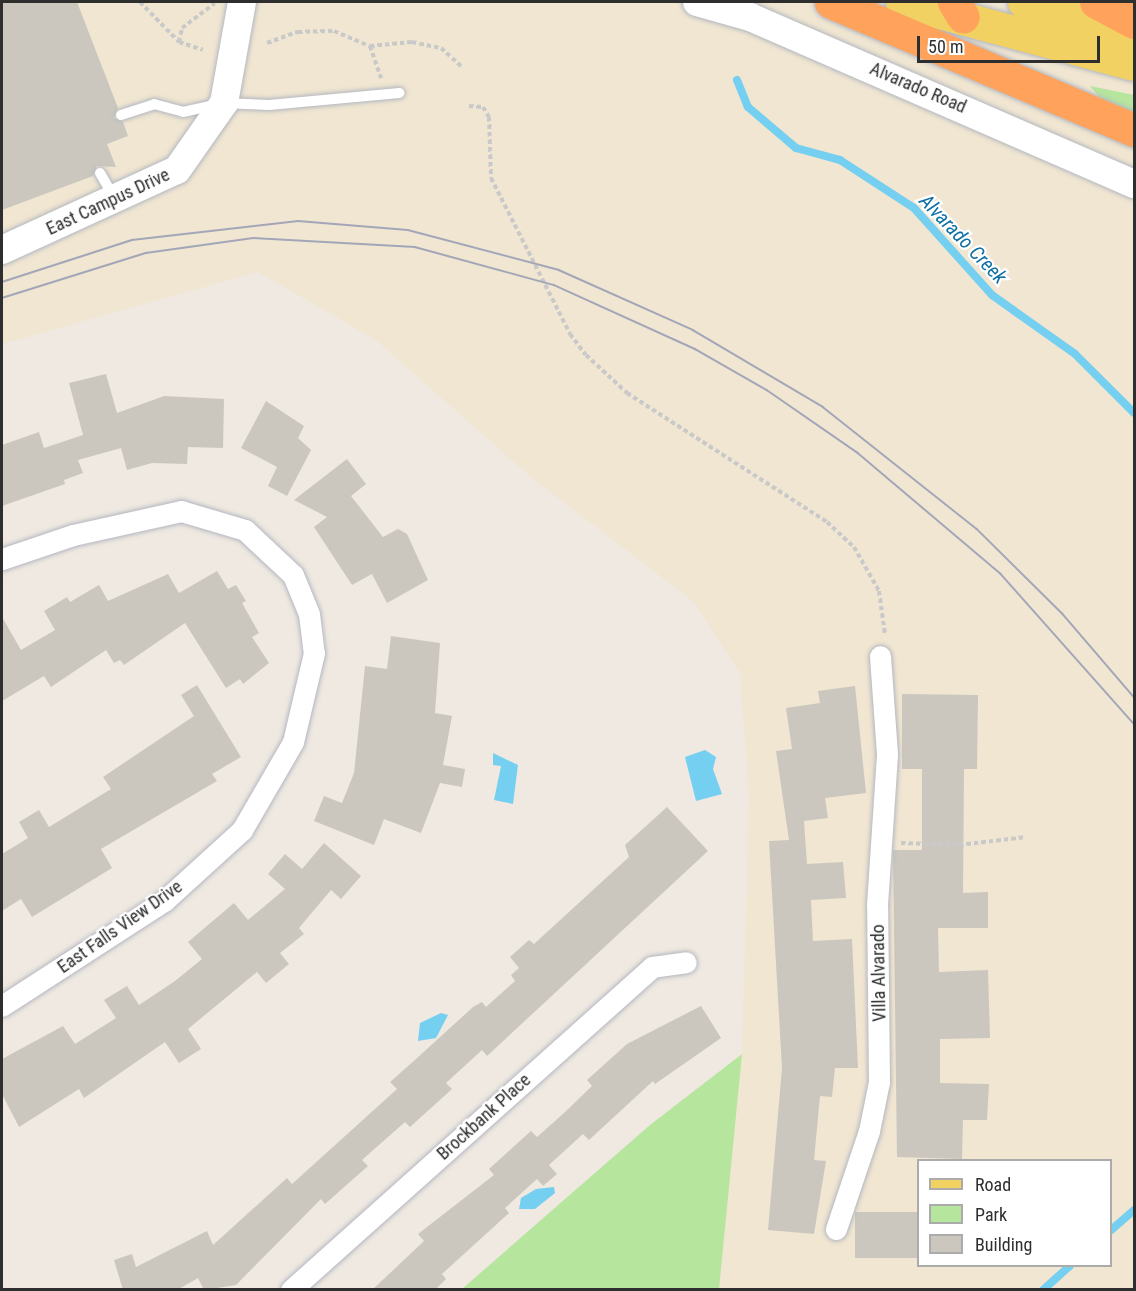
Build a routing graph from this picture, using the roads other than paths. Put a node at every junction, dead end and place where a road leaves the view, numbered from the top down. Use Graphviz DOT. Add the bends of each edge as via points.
graph roads {
  1 [pos="242,2"];
  2 [pos="697,2"];
  3 [pos="831,2"];
  4 [pos="902,2"];
  5 [pos="1024,2"];
  6 [pos="1096,2"];
  7 [pos="958,9"];
  8 [pos="1134,22"];
  9 [pos="1134,32"];
  10 [pos="1134,64"];
  11 [pos="399,93"];
  12 [pos="224,103"];
  13 [pos="121,115"];
  14 [pos="1134,130"];
  15 [pos="100,173"];
  16 [pos="1134,184"];
  17 [pos="116,200"];
  18 [pos="2,250"];
  19 [pos="2,559"];
  20 [pos="880,656"];
  21 [pos="686,962"];
  22 [pos="2,1006"];
  23 [pos="836,1229"];
  24 [pos="291,1290"];
  1 -- 12 [label="street, East Campus Drive"];
  2 -- 16 [label="street, Alvarado Road" via="750,16"];
  3 -- 14 [label="highway"];
  4 -- 7 [label="main road"];
  5 -- 9 [label="main road"];
  6 -- 8 [label="highway"];
  7 -- 10 [label="main road"];
  11 -- 12 [label="lane" via="269,105"];
  12 -- 13 [label="lane" via="183,112 154,104"];
  12 -- 17 [label="street, East Campus Drive" via="177,170"];
  15 -- 17 [label="lane"];
  17 -- 18 [label="street, East Campus Drive"];
  19 -- 22 [label="street, East Falls View Drive" via="73,535 182,511 245,530 293,575 309,614 314,653 305,707 293,742 242,830 164,901"];
  20 -- 23 [label="street, Villa Alvarado" via="884,711 877,959 879,1082 869,1131"];
  21 -- 24 [label="street, Brockbank Place" via="652,967"];
}
